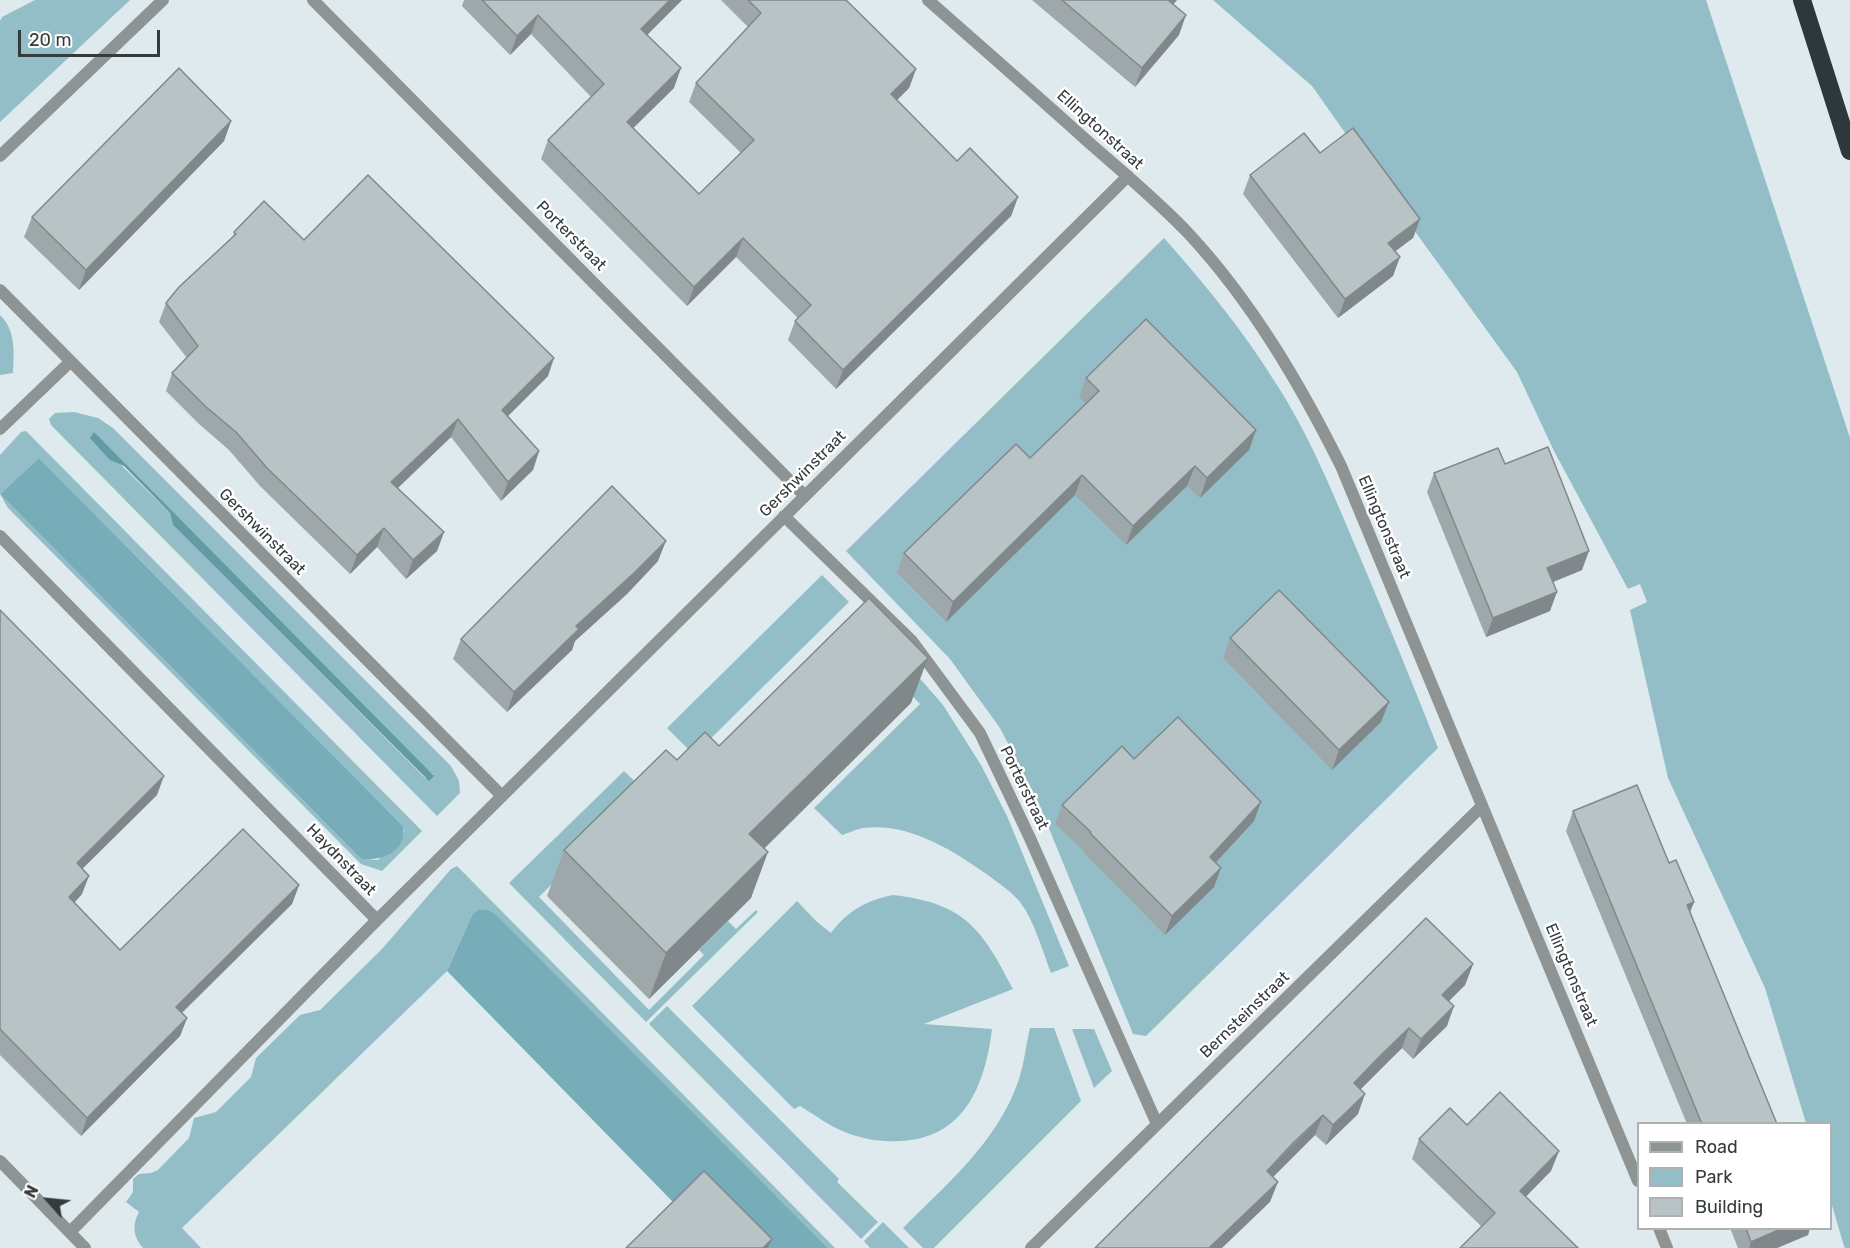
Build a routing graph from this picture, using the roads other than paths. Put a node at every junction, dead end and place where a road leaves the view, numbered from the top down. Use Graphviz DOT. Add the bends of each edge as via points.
graph roads {
  1 [pos="163,0"];
  2 [pos="313,0"];
  3 [pos="928,0"];
  4 [pos="1802,0"];
  5 [pos="1850,151"];
  6 [pos="0,156"];
  7 [pos="1128,176"];
  8 [pos="0,290"];
  9 [pos="70,363"];
  10 [pos="0,429"];
  11 [pos="805,496"];
  12 [pos="784,516"];
  13 [pos="0,536"];
  14 [pos="502,796"];
  15 [pos="1482,806"];
  16 [pos="377,920"];
  17 [pos="1157,1124"];
  18 [pos="0,1161"];
  19 [pos="1637,1178"];
  20 [pos="1660,1230"];
  21 [pos="70,1232"];
  22 [pos="85,1248"];
  23 [pos="1031,1248"];
  24 [pos="1667,1248"];
  1 -- 6 [label="street"];
  2 -- 11 [label="street, Porterstraat"];
  3 -- 7 [label="street, Ellingtonstraat"];
  4 -- 5 [label="highway"];
  7 -- 11 [label="street, Gershwinstraat"];
  7 -- 15 [label="street, Ellingtonstraat" via="1189,234 1233,288 1317,418 1346,477"];
  8 -- 9 [label="street, Gershwinstraat"];
  9 -- 10 [label="street"];
  9 -- 14 [label="street, Gershwinstraat"];
  11 -- 12 [label="street, Gershwinstraat"];
  12 -- 14 [label="street, Gershwinstraat"];
  12 -- 17 [label="street, Porterstraat" via="912,641 980,733"];
  13 -- 16 [label="street, Haydnstraat"];
  14 -- 16 [label="street, Gershwinstraat"];
  15 -- 17 [label="street, Bernsteinstraat"];
  15 -- 19 [label="street, Ellingtonstraat"];
  16 -- 21 [label="street, Haydnstraat"];
  17 -- 23 [label="street, Bernsteinstraat"];
  18 -- 21 [label="street"];
  20 -- 24 [label="street"];
  21 -- 22 [label="street"];
}
